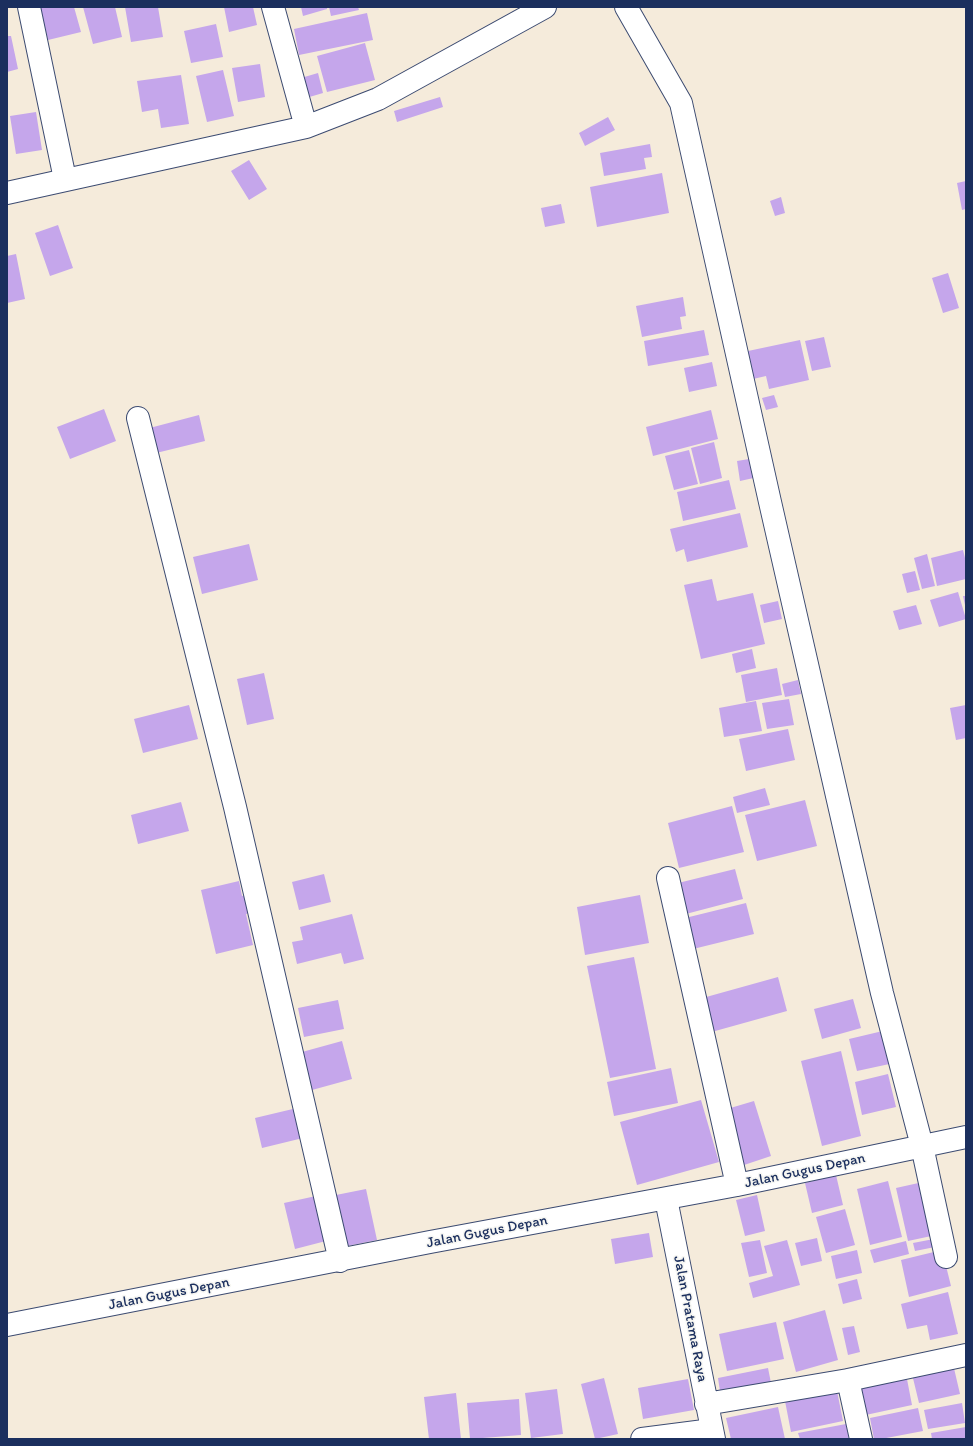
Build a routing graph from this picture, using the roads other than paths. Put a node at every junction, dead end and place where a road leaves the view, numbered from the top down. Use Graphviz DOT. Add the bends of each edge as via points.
graph roads {
  1 [pos="29,7"];
  2 [pos="273,7"];
  3 [pos="545,7"];
  4 [pos="626,7"];
  5 [pos="306,127"];
  6 [pos="64,179"];
  7 [pos="7,193"];
  8 [pos="138,418"];
  9 [pos="668,878"];
  10 [pos="966,1137"];
  11 [pos="922,1146"];
  12 [pos="737,1185"];
  13 [pos="666,1199"];
  14 [pos="946,1257"];
  15 [pos="340,1261"];
  16 [pos="7,1325"];
  17 [pos="966,1355"];
  18 [pos="848,1380"];
  19 [pos="706,1404"];
  20 [pos="713,1435"];
  21 [pos="642,1439"];
  22 [pos="861,1439"];
  1 -- 6 [label="street"];
  2 -- 5 [label="street"];
  3 -- 5 [label="street" via="378,99"];
  4 -- 11 [label="street" via="681,103 882,993"];
  5 -- 6 [label="street"];
  6 -- 7 [label="street"];
  8 -- 15 [label="street" via="235,807"];
  9 -- 12 [label="street"];
  10 -- 11 [label="street, Jalan Gugus Depan"];
  11 -- 12 [label="street, Jalan Gugus Depan"];
  11 -- 14 [label="street"];
  12 -- 13 [label="street, Jalan Gugus Depan"];
  13 -- 15 [label="street, Jalan Gugus Depan"];
  13 -- 19 [label="street, Jalan Pratama Raya"];
  15 -- 16 [label="street, Jalan Gugus Depan"];
  17 -- 18 [label="street"];
  18 -- 19 [label="street"];
  18 -- 22 [label="street"];
  19 -- 20 [label="street, Jalan Pratama Raya"];
  20 -- 21 [label="street"];
}
